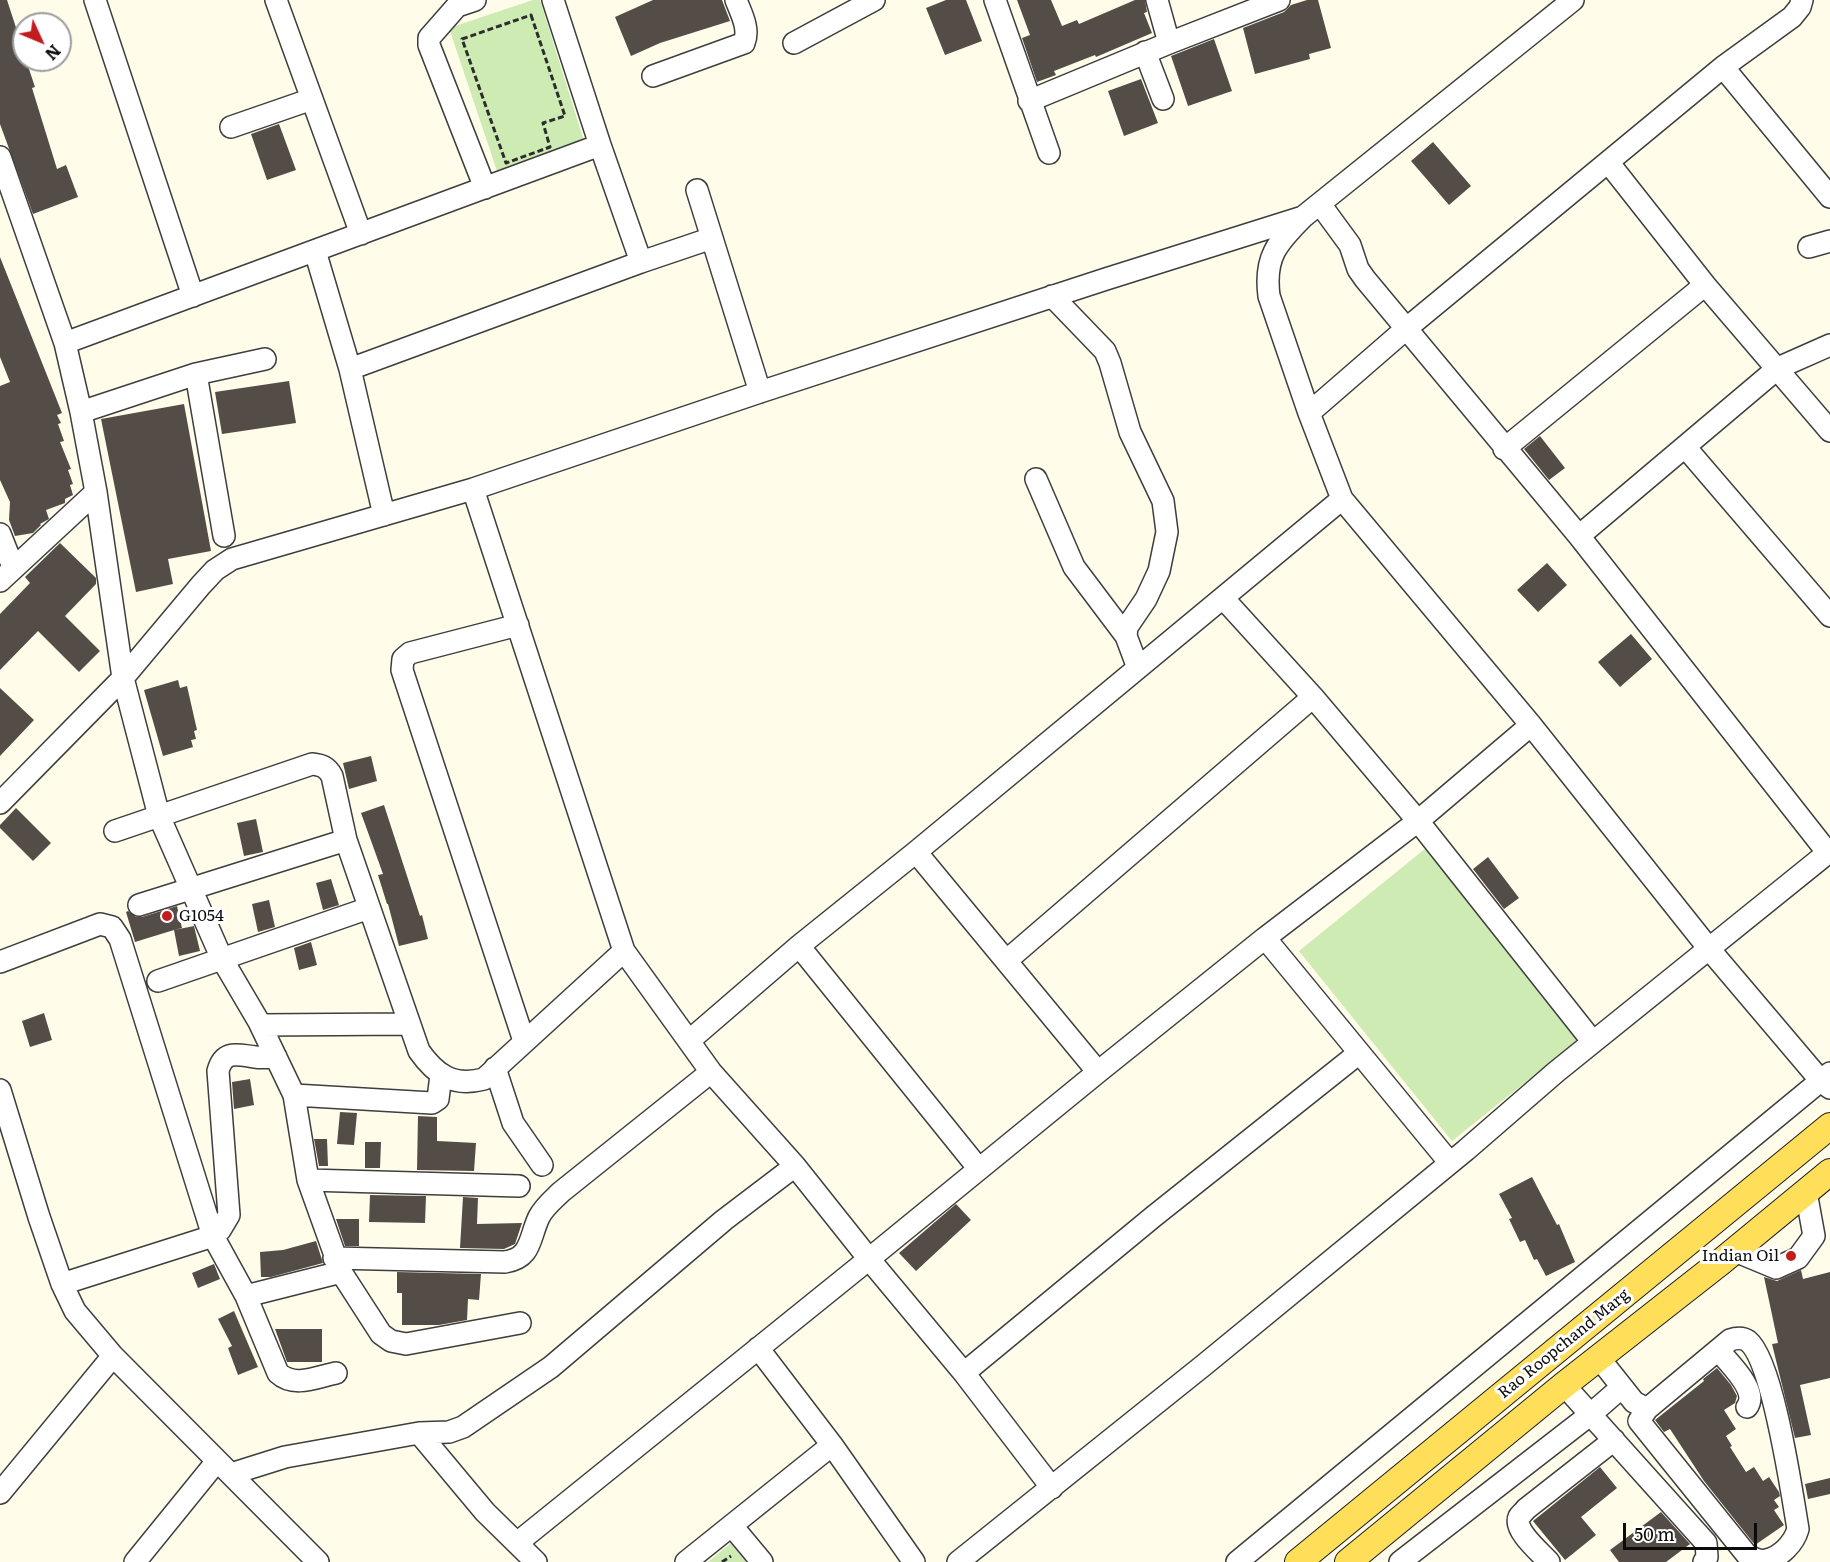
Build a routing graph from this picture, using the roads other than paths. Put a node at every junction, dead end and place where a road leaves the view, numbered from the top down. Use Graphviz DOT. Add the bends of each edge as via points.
graph roads {
  1 [pos="95,0"];
  2 [pos="276,0"];
  3 [pos="553,0"];
  4 [pos="736,0"];
  5 [pos="874,0"];
  6 [pos="995,0"];
  7 [pos="1157,0"];
  8 [pos="1279,0"];
  9 [pos="1573,0"];
  10 [pos="1802,0"];
  11 [pos="462,2"];
  12 [pos="1169,42"];
  13 [pos="794,43"];
  14 [pos="1145,52"];
  15 [pos="1723,67"];
  16 [pos="652,76"];
  17 [pos="312,99"];
  18 [pos="1163,99"];
  19 [pos="1029,101"];
  20 [pos="231,127"];
  21 [pos="600,146"];
  22 [pos="1048,153"];
  23 [pos="0,157"];
  24 [pos="1608,162"];
  25 [pos="485,188"];
  26 [pos="697,190"];
  27 [pos="1830,197"];
  28 [pos="1320,204"];
  29 [pos="1303,217"];
  30 [pos="361,234"];
  31 [pos="712,238"];
  32 [pos="1830,241"];
  33 [pos="1809,247"];
  34 [pos="315,251"];
  35 [pos="641,262"];
  36 [pos="1705,285"];
  37 [pos="193,296"];
  38 [pos="1052,297"];
  39 [pos="1407,328"];
  40 [pos="65,343"];
  41 [pos="1830,345"];
  42 [pos="265,359"];
  43 [pos="1778,368"];
  44 [pos="350,369"];
  45 [pos="196,374"];
  46 [pos="760,392"];
  47 [pos="81,412"];
  48 [pos="1309,413"];
  49 [pos="1830,430"];
  50 [pos="1686,447"];
  51 [pos="1504,449"];
  52 [pos="1036,479"];
  53 [pos="472,489"];
  54 [pos="96,492"];
  55 [pos="1342,499"];
  56 [pos="384,515"];
  57 [pos="0,534"];
  58 [pos="224,536"];
  59 [pos="1579,536"];
  60 [pos="6,574"];
  61 [pos="1223,598"];
  62 [pos="1830,616"];
  63 [pos="518,625"];
  64 [pos="1126,636"];
  65 [pos="1138,668"];
  66 [pos="123,678"];
  67 [pos="1313,697"];
  68 [pos="1531,725"];
  69 [pos="0,803"];
  70 [pos="159,816"];
  71 [pos="1418,821"];
  72 [pos="115,831"];
  73 [pos="346,840"];
  74 [pos="916,852"];
  75 [pos="1829,852"];
  76 [pos="190,889"];
  77 [pos="139,905"];
  78 [pos="369,908"];
  79 [pos="1265,938"];
  80 [pos="799,946"];
  81 [pos="1710,950"];
  82 [pos="624,951"];
  83 [pos="222,959"];
  84 [pos="0,962"];
  85 [pos="1006,962"];
  86 [pos="158,981"];
  87 [pos="409,1024"];
  88 [pos="261,1025"];
  89 [pos="690,1040"];
  90 [pos="524,1041"];
  91 [pos="1593,1042"];
  92 [pos="1359,1053"];
  93 [pos="276,1057"];
  94 [pos="495,1068"];
  95 [pos="711,1072"];
  96 [pos="1098,1072"];
  97 [pos="441,1075"];
  98 [pos="1827,1081"];
  99 [pos="0,1090"];
  100 [pos="294,1095"];
  101 [pos="1830,1126"];
  102 [pos="1450,1162"];
  103 [pos="542,1165"];
  104 [pos="795,1166"];
  105 [pos="980,1169"];
  106 [pos="1830,1172"];
  107 [pos="308,1180"];
  108 [pos="519,1186"];
  109 [pos="1806,1192"];
  110 [pos="213,1236"];
  111 [pos="1735,1251"];
  112 [pos="869,1259"];
  113 [pos="338,1265"];
  114 [pos="62,1284"];
  115 [pos="246,1296"];
  116 [pos="520,1323"];
  117 [pos="758,1348"];
  118 [pos="1718,1350"];
  119 [pos="114,1356"];
  120 [pos="1599,1358"];
  121 [pos="336,1373"];
  122 [pos="964,1373"];
  123 [pos="1564,1385"];
  124 [pos="1622,1387"];
  125 [pos="1748,1407"];
  126 [pos="1647,1409"];
  127 [pos="1591,1414"];
  128 [pos="419,1433"];
  129 [pos="1614,1440"];
  130 [pos="832,1445"];
  131 [pos="224,1468"];
  132 [pos="1052,1488"];
  133 [pos="0,1493"];
  134 [pos="732,1526"];
  135 [pos="517,1543"];
  136 [pos="135,1562"];
  137 [pos="318,1562"];
  138 [pos="536,1562"];
  139 [pos="686,1562"];
  140 [pos="762,1562"];
  141 [pos="914,1562"];
  142 [pos="958,1562"];
  143 [pos="1237,1562"];
  144 [pos="1298,1562"];
  145 [pos="1348,1562"];
  146 [pos="1400,1562"];
  147 [pos="1549,1562"];
  148 [pos="1704,1562"];
  1 -- 37 [label="street"];
  2 -- 17 [label="street"];
  3 -- 21 [label="street"];
  4 -- 16 [label="street" via="747,36 744,43"];
  5 -- 13 [label="street"];
  6 -- 19 [label="street"];
  7 -- 12 [label="street"];
  8 -- 12 [label="street"];
  9 -- 28 [label="street"];
  10 -- 15 [label="street" via="1792,17"];
  11 -- 25 [label="street" via="429,38 429,45"];
  12 -- 14 [label="street"];
  14 -- 18 [label="street"];
  14 -- 19 [label="street"];
  15 -- 24 [label="street"];
  15 -- 27 [label="street"];
  17 -- 20 [label="street"];
  17 -- 30 [label="street"];
  19 -- 22 [label="street"];
  21 -- 25 [label="street"];
  21 -- 35 [label="street"];
  23 -- 40 [label="street"];
  24 -- 36 [label="street"];
  24 -- 39 [label="street"];
  25 -- 30 [label="street"];
  26 -- 31 [label="street"];
  28 -- 29 [label="street"];
  28 -- 39 [label="street" via="1350,245 1365,279"];
  29 -- 38 [label="street"];
  29 -- 48 [label="street" via="1276,248 1267,277 1269,296"];
  30 -- 34 [label="street"];
  31 -- 35 [label="street"];
  31 -- 46 [label="street"];
  32 -- 33 [label="street"];
  34 -- 37 [label="street"];
  34 -- 44 [label="street"];
  35 -- 44 [label="street"];
  36 -- 43 [label="street"];
  36 -- 51 [label="street"];
  37 -- 40 [label="street"];
  38 -- 46 [label="street"];
  38 -- 64 [label="street" via="1105,351 1130,432 1163,501 1167,532 1159,571 1127,627"];
  39 -- 48 [label="street"];
  39 -- 51 [label="street"];
  40 -- 47 [label="street"];
  41 -- 43 [label="street"];
  42 -- 45 [label="street"];
  43 -- 49 [label="street"];
  43 -- 50 [label="street"];
  44 -- 56 [label="street"];
  45 -- 47 [label="street"];
  45 -- 58 [label="street"];
  46 -- 53 [label="street"];
  47 -- 54 [label="street"];
  48 -- 55 [label="street"];
  50 -- 59 [label="street"];
  50 -- 62 [label="street"];
  51 -- 59 [label="street"];
  52 -- 64 [label="street" via="1074,567"];
  53 -- 56 [label="street"];
  53 -- 63 [label="street"];
  54 -- 60 [label="street"];
  54 -- 66 [label="street"];
  55 -- 61 [label="street"];
  55 -- 68 [label="street"];
  56 -- 66 [label="street" via="223,564"];
  57 -- 60 [label="street"];
  59 -- 75 [label="street"];
  61 -- 65 [label="street"];
  61 -- 67 [label="street"];
  63 -- 82 [label="street"];
  63 -- 90 [label="street" via="410,653 403,658 402,670"];
  64 -- 65 [label="street"];
  65 -- 74 [label="street"];
  66 -- 69 [label="street"];
  66 -- 70 [label="street"];
  67 -- 71 [label="street"];
  67 -- 85 [label="street"];
  68 -- 71 [label="street"];
  68 -- 81 [label="street"];
  70 -- 72 [label="street"];
  70 -- 73 [label="street" via="312,764 321,765 332,776"];
  70 -- 76 [label="street"];
  71 -- 79 [label="street"];
  71 -- 91 [label="street"];
  73 -- 76 [label="street"];
  73 -- 78 [label="street"];
  74 -- 80 [label="street"];
  74 -- 85 [label="street"];
  75 -- 81 [label="street"];
  76 -- 77 [label="street"];
  76 -- 83 [label="street"];
  78 -- 83 [label="street"];
  78 -- 87 [label="street"];
  79 -- 92 [label="street"];
  79 -- 96 [label="street"];
  80 -- 89 [label="street"];
  80 -- 105 [label="street"];
  81 -- 91 [label="street"];
  81 -- 98 [label="street"];
  82 -- 89 [label="street"];
  82 -- 90 [label="street"];
  83 -- 86 [label="street"];
  83 -- 88 [label="street"];
  84 -- 110 [label="street" via="100,924 112,927 120,939"];
  85 -- 96 [label="street"];
  87 -- 88 [label="street"];
  87 -- 97 [label="street" via="419,1052"];
  88 -- 93 [label="street"];
  89 -- 95 [label="street"];
  90 -- 94 [label="street"];
  91 -- 102 [label="street"];
  92 -- 102 [label="street"];
  92 -- 122 [label="street"];
  93 -- 100 [label="street"];
  93 -- 110 [label="street" via="242,1054 227,1056 220,1063 229,1215"];
  94 -- 97 [label="street" via="484,1079 470,1083"];
  94 -- 103 [label="street" via="513,1123"];
  95 -- 104 [label="street"];
  95 -- 113 [label="street" via="561,1192 540,1215 527,1251 516,1260"];
  96 -- 105 [label="street"];
  97 -- 100 [label="street" via="438,1099 432,1103"];
  98 -- 143 [label="street"];
  99 -- 114 [label="street"];
  100 -- 107 [label="street"];
  101 -- 144 [label="main road, Rao Roopchand Marg"];
  102 -- 132 [label="street"];
  104 -- 112 [label="street"];
  104 -- 128 [label="street" via="724,1220 551,1367 463,1427 449,1432"];
  105 -- 112 [label="street"];
  106 -- 109 [label="main road, Rao Roopchand Marg"];
  107 -- 108 [label="street"];
  107 -- 113 [label="street"];
  109 -- 111 [label="main road, Rao Roopchand Marg"];
  109 -- 111 [label="street" via="1814,1236 1798,1258 1776,1268"];
  110 -- 114 [label="street"];
  110 -- 115 [label="street"];
  111 -- 120 [label="main road, Rao Roopchand Marg"];
  112 -- 117 [label="street"];
  112 -- 122 [label="street"];
  113 -- 115 [label="street"];
  113 -- 116 [label="street" via="381,1334 391,1341 406,1344"];
  114 -- 119 [label="street" via="75,1311"];
  115 -- 121 [label="street" via="278,1373 295,1382"];
  117 -- 130 [label="street"];
  117 -- 135 [label="street"];
  118 -- 125 [label="street" via="1748,1387"];
  118 -- 126 [label="street"];
  118 -- 126 [label="street" via="1730,1340 1746,1340 1754,1347 1768,1380 1798,1530 1786,1549 1766,1560 1747,1555 1639,1420"];
  119 -- 131 [label="street"];
  119 -- 133 [label="street"];
  120 -- 123 [label="main road, Rao Roopchand Marg"];
  120 -- 124 [label="street"];
  122 -- 132 [label="street"];
  123 -- 127 [label="street"];
  123 -- 145 [label="main road, Rao Roopchand Marg"];
  124 -- 126 [label="street" via="1634,1402"];
  124 -- 127 [label="street"];
  127 -- 129 [label="street"];
  127 -- 146 [label="street"];
  128 -- 131 [label="street"];
  128 -- 135 [label="street" via="485,1512"];
  129 -- 147 [label="street" via="1519,1517 1521,1532"];
  129 -- 148 [label="street" via="1706,1543"];
  130 -- 134 [label="street"];
  130 -- 141 [label="street"];
  131 -- 136 [label="street"];
  131 -- 137 [label="street"];
  132 -- 142 [label="street"];
  134 -- 139 [label="street"];
  134 -- 140 [label="street"];
  135 -- 138 [label="street"];
}
